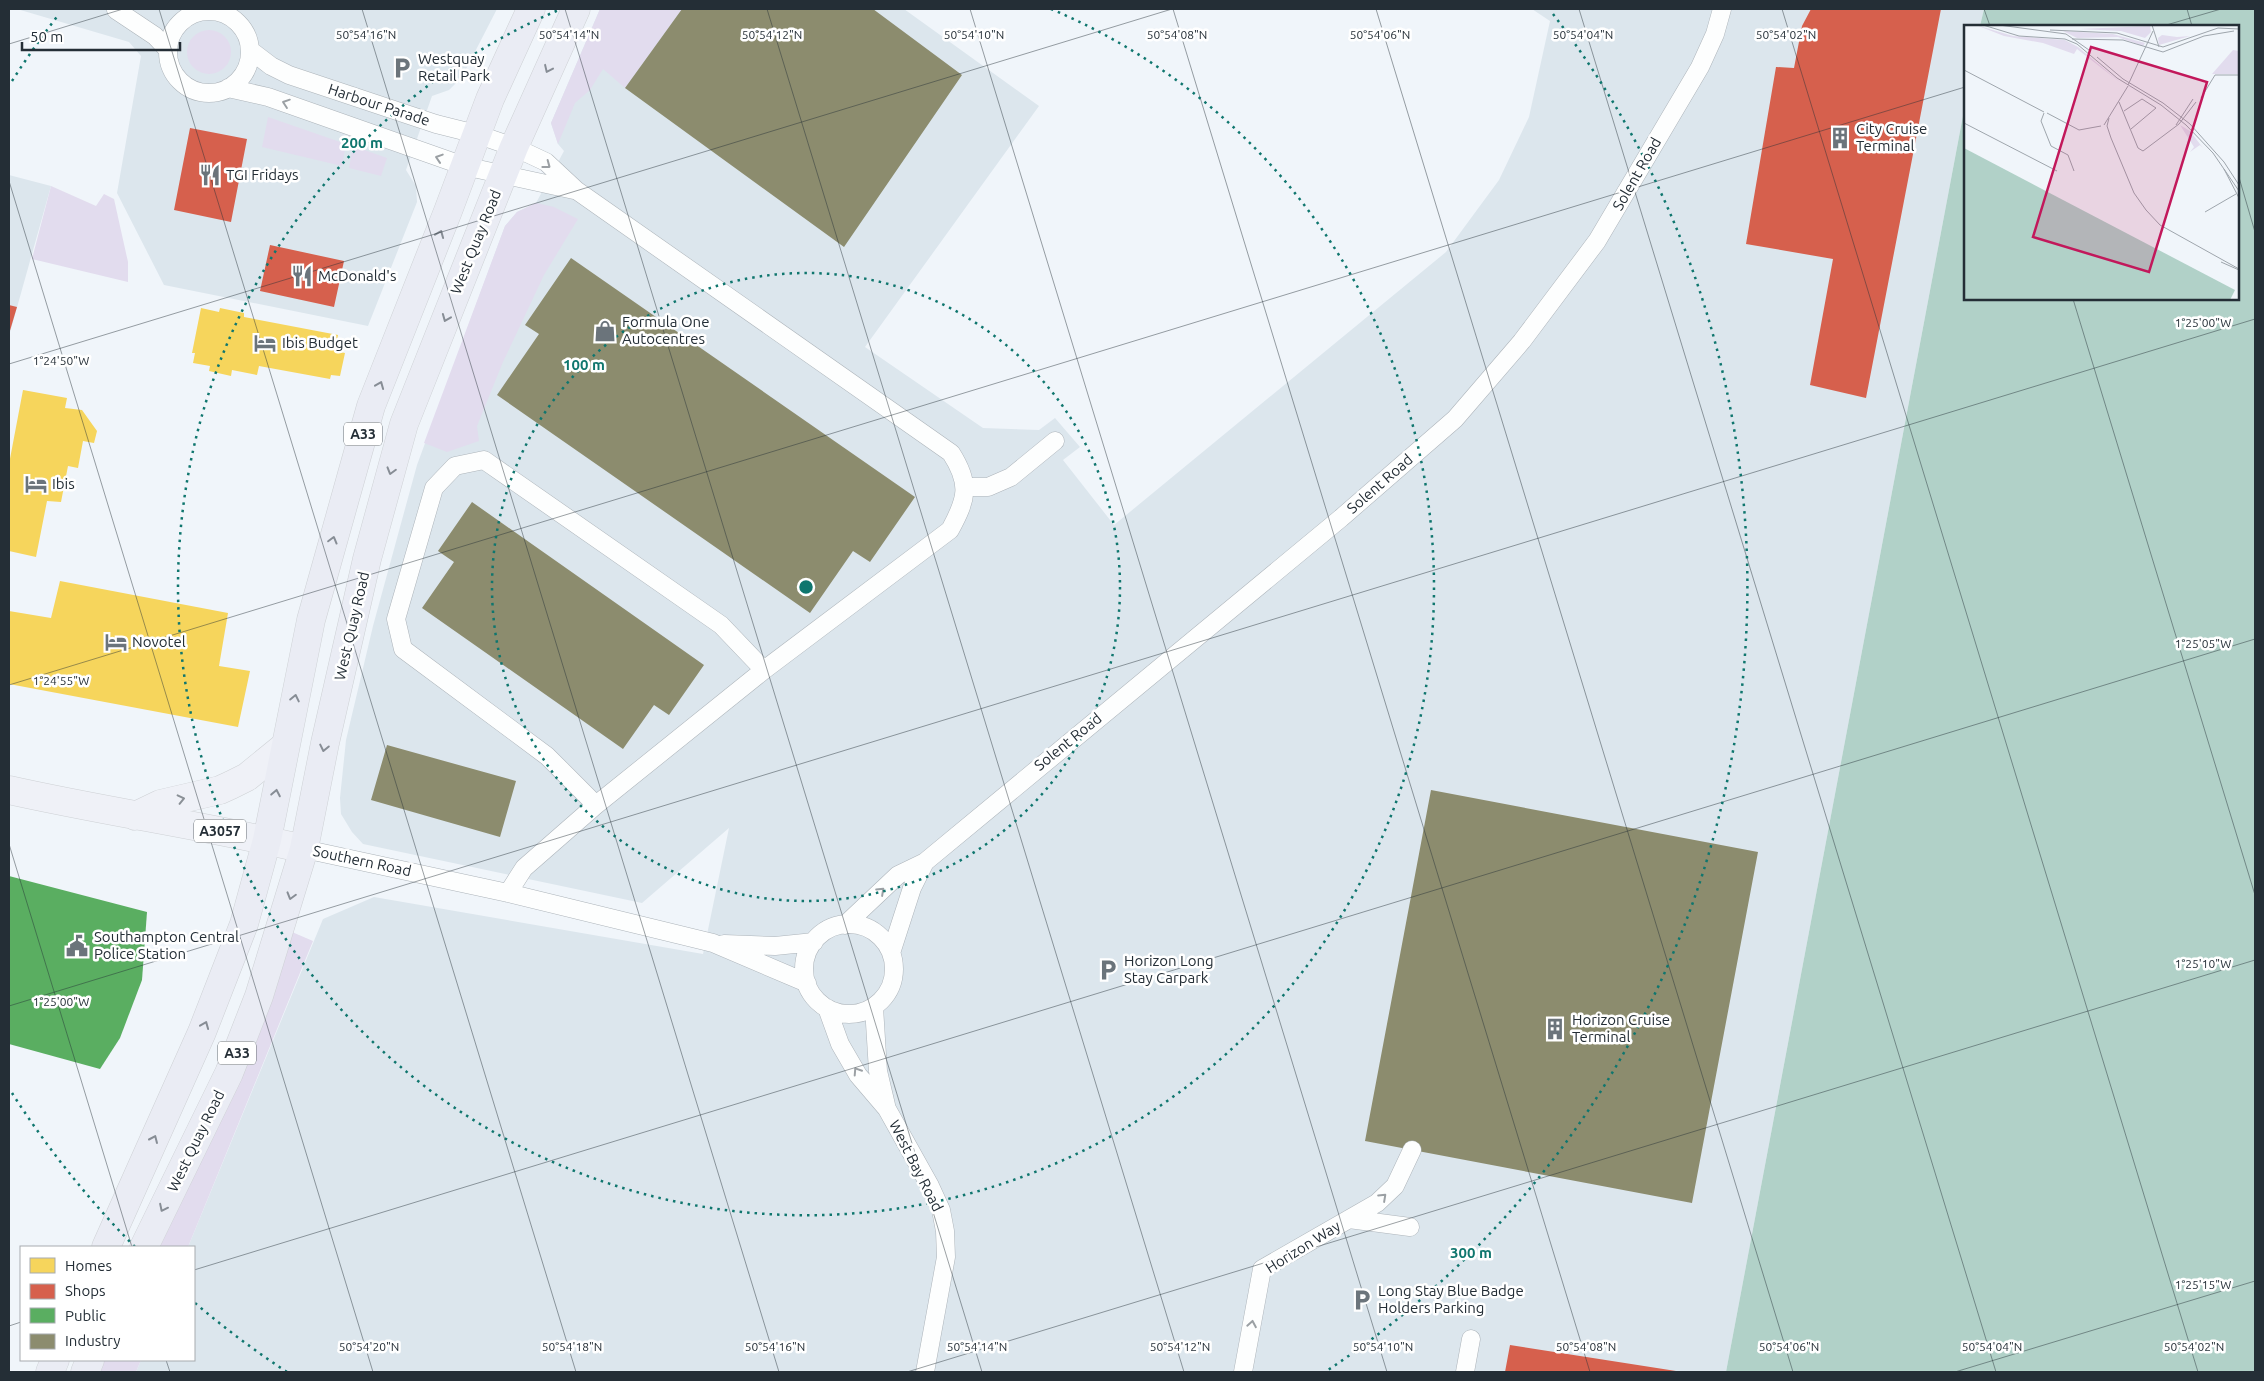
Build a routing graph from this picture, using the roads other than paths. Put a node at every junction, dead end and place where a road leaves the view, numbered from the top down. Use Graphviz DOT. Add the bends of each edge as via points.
graph roads {
  1 [pos="134,9"];
  2 [pos="531,9"];
  3 [pos="576,9"];
  4 [pos="1722,9"];
  5 [pos="112,10"];
  6 [pos="187,11"];
  7 [pos="168,50"];
  8 [pos="250,50"];
  9 [pos="228,88"];
  10 [pos="476,134"];
  11 [pos="514,147"];
  12 [pos="464,166"];
  13 [pos="503,175"];
  14 [pos="576,190"];
  15 [pos="1055,441"];
  16 [pos="966,487"];
  17 [pos="764,670"];
  18 [pos="285,746"];
  19 [pos="9,790"];
  20 [pos="596,805"];
  21 [pos="135,816"];
  22 [pos="267,840"];
  23 [pos="304,849"];
  24 [pos="925,862"];
  25 [pos="508,893"];
  26 [pos="845,925"];
  27 [pos="814,942"];
  28 [pos="713,943"];
  29 [pos="891,953"];
  30 [pos="806,983"];
  31 [pos="874,1007"];
  32 [pos="827,1008"];
  33 [pos="887,1109"];
  34 [pos="1412,1150"];
  35 [pos="1349,1219"];
  36 [pos="1410,1227"];
  37 [pos="106,1246"];
  38 [pos="144,1246"];
  39 [pos="1471,1339"];
  40 [pos="925,1372"];
  41 [pos="1243,1372"];
  42 [pos="1465,1372"];
  1 -- 5 [label="street"];
  2 -- 10 [label="highway, A33"];
  3 -- 11 [label="highway, West Quay Road / A33, one-way"];
  4 -- 24 [label="street, Solent Road" via="1700,67 1597,241 1567,284 1455,419 1341,518"];
  5 -- 7 [label="street" via="155,36"];
  6 -- 7 [label="street" via="185,19 170,38"];
  6 -- 8 [label="street" via="213,11 234,19 248,38"];
  7 -- 9 [label="street" via="176,77 185,85 196,91 209,92"];
  8 -- 9 [label="street" via="244,72"];
  8 -- 10 [label="street, Harbour Parade" via="289,75"];
  12 -- 9 [label="street, Harbour Parade, one-way" via="268,97"];
  10 -- 11 [label="street, Harbour Parade"];
  10 -- 12 [label="highway, A33"];
  11 -- 13 [label="highway, West Quay Road / A33"];
  11 -- 14 [label="street, Harbour Parade, one-way" via="546,162"];
  12 -- 13 [label="street, Harbour Parade"];
  18 -- 12 [label="highway, A33, one-way" via="311,620 371,406"];
  13 -- 14 [label="street, Harbour Parade"];
  13 -- 23 [label="highway, West Quay Road / A33, one-way" via="404,424 367,559"];
  14 -- 16 [label="street, Harbour Parade" via="951,453 961,469"];
  15 -- 16 [label="street" via="1011,477 988,487"];
  16 -- 17 [label="street" via="961,510 950,530"];
  17 -- 20 [label="street"];
  17 -- 20 [label="street" via="721,625 484,460 455,466 434,488 396,619 403,649 547,756"];
  21 -- 18 [label="main road, one-way" via="160,804 232,785"];
  22 -- 18 [label="highway, A33, one-way"];
  19 -- 21 [label="main road, Southern Road / A3057"];
  20 -- 25 [label="street" via="524,868"];
  21 -- 22 [label="main road, Southern Road / A3057"];
  22 -- 23 [label="main road, Southern Road / A3057"];
  37 -- 22 [label="highway, A33, one-way" via="202,1032 244,924"];
  23 -- 25 [label="street, Southern Road"];
  23 -- 38 [label="highway, West Quay Road / A33, one-way" via="259,996 229,1073"];
  26 -- 24 [label="street, Solent Road, one-way" via="898,876"];
  24 -- 29 [label="street, Solent Road" via="912,888"];
  25 -- 28 [label="street, Southern Road"];
  26 -- 27 [label="street" via="833,927"];
  26 -- 29 [label="street" via="873,931"];
  27 -- 28 [label="street, Southern Road" via="776,946"];
  27 -- 30 [label="street" via="807,954"];
  28 -- 30 [label="street, Southern Road"];
  29 -- 31 [label="street" via="892,983 885,997"];
  30 -- 32 [label="street" via="818,1002"];
  31 -- 32 [label="street" via="850,1014"];
  31 -- 33 [label="street, West Bay Road" via="878,1071"];
  33 -- 32 [label="street, West Bay Road, one-way" via="858,1075 840,1044"];
  33 -- 40 [label="street, West Bay Road" via="930,1186 941,1210 945,1231 946,1257"];
  35 -- 34 [label="street, Horizon Way, one-way" via="1377,1203 1395,1186"];
  35 -- 36 [label="street"];
  41 -- 35 [label="street, Horizon Way, one-way" via="1262,1269"];
  39 -- 42 [label="street"];
}
